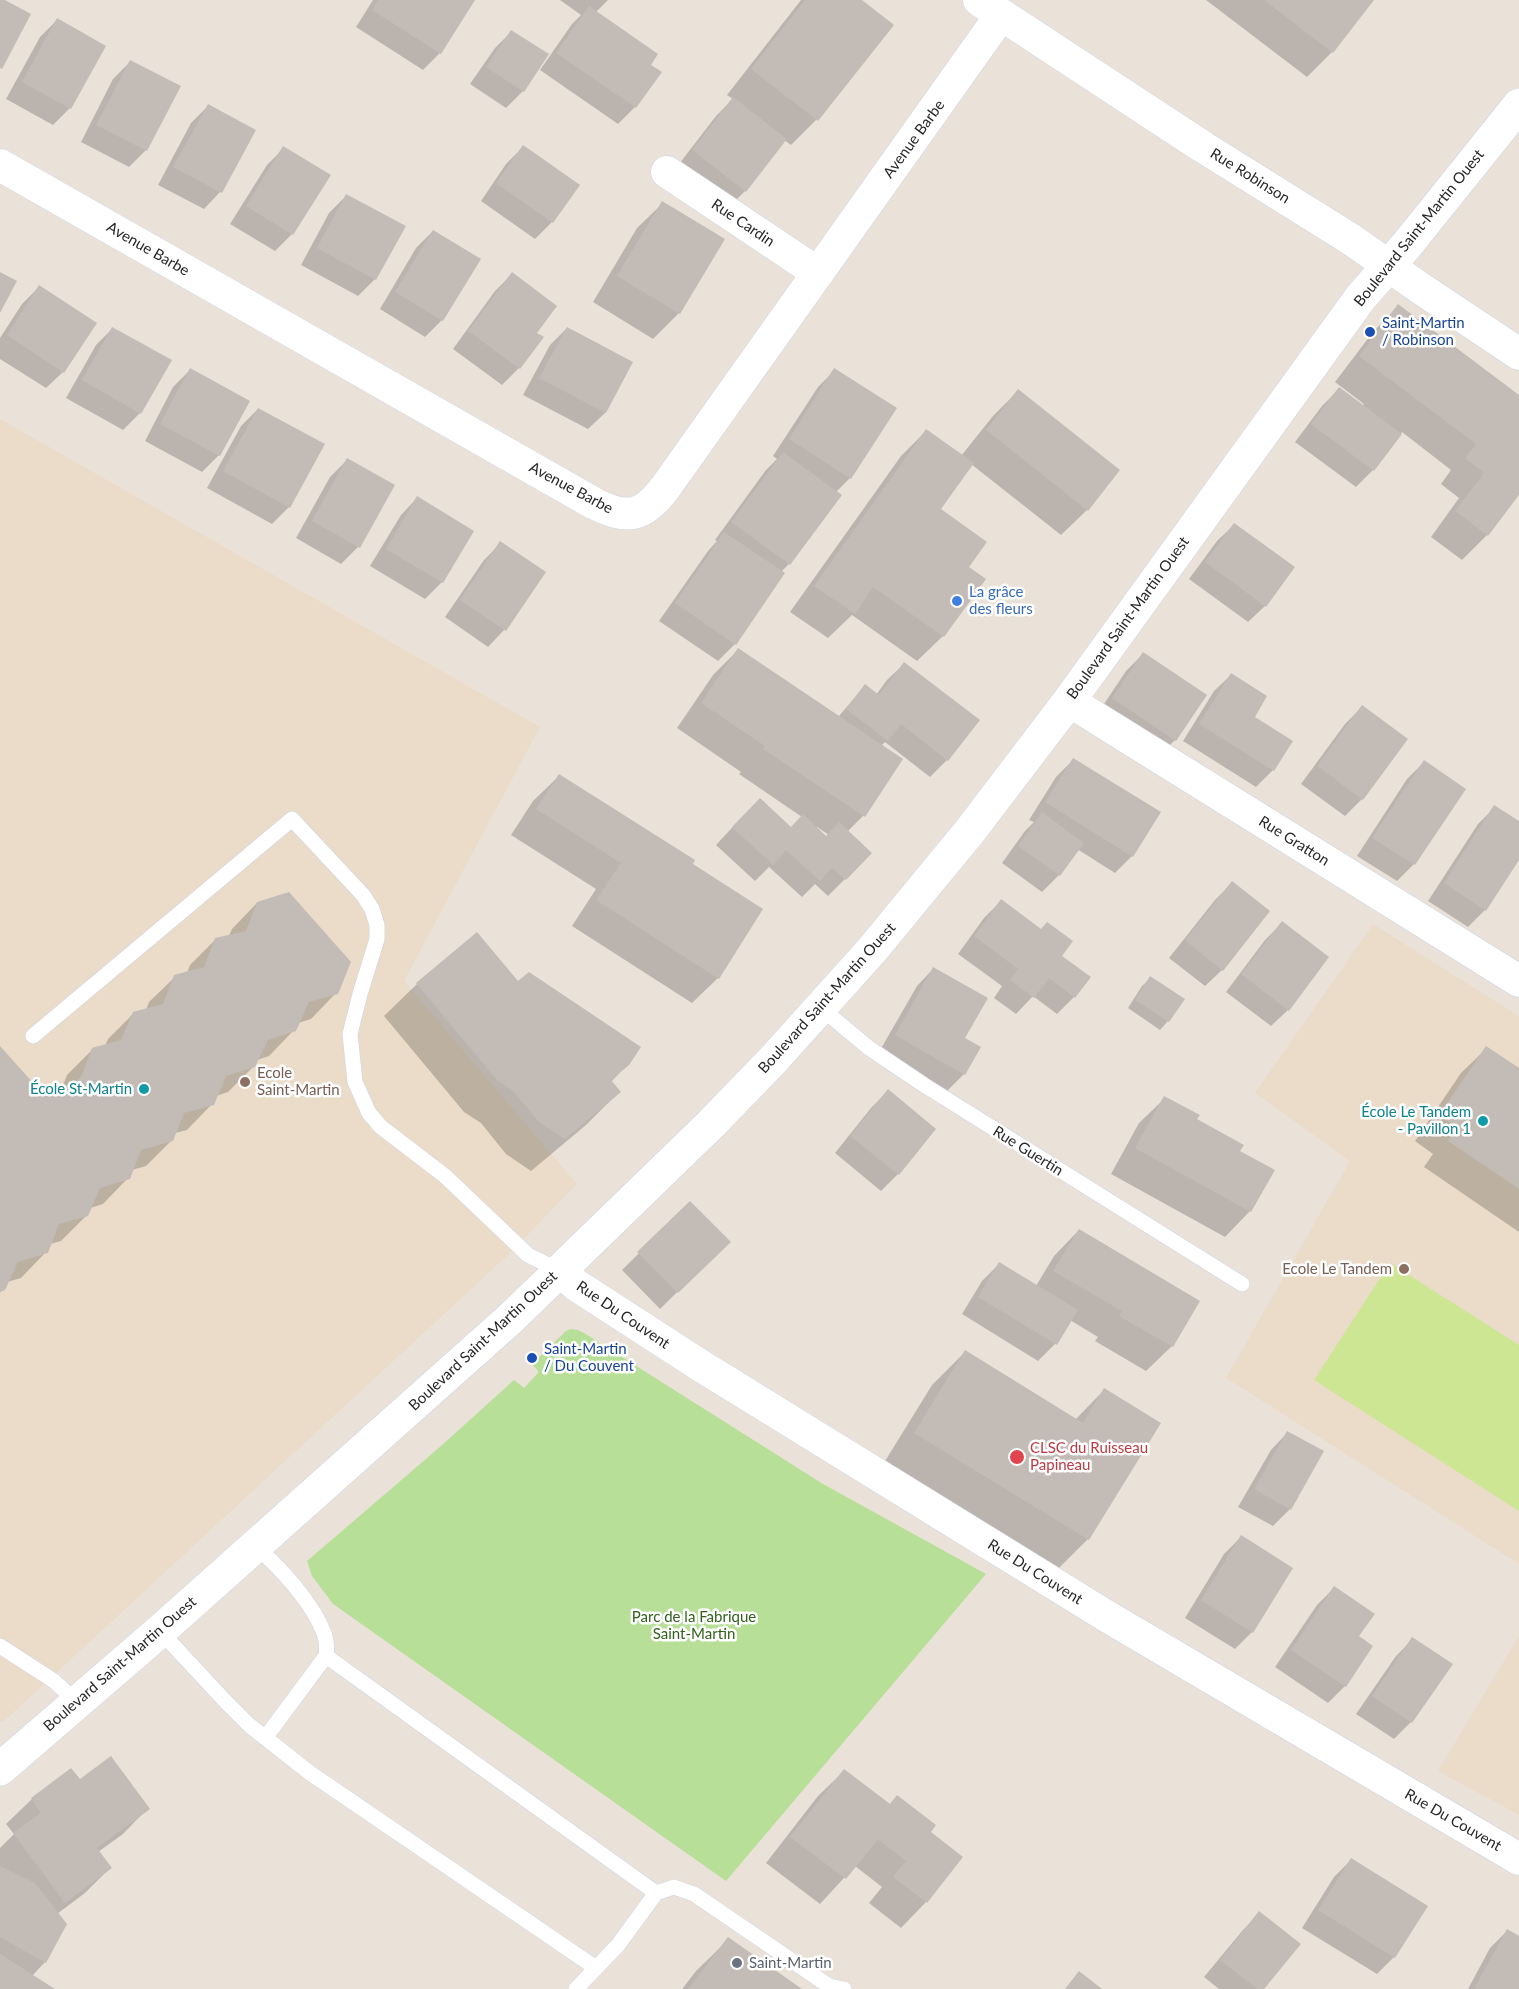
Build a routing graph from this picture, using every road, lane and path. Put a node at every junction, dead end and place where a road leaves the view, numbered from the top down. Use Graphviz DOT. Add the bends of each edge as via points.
graph roads {
  1 [pos="990,7"];
  2 [pos="1519,105"];
  3 [pos="0,165"];
  4 [pos="667,172"];
  5 [pos="1389,266"];
  6 [pos="818,273"];
  7 [pos="1519,354"];
  8 [pos="1069,701"];
  9 [pos="1519,981"];
  10 [pos="821,1008"];
  11 [pos="33,1036"];
  12 [pos="560,1271"];
  13 [pos="1242,1284"];
  14 [pos="255,1546"];
  15 [pos="160,1631"];
  16 [pos="0,1646"];
  17 [pos="326,1656"];
  18 [pos="77,1702"];
  19 [pos="265,1738"];
  20 [pos="0,1769"];
  21 [pos="1519,1859"];
  22 [pos="656,1893"];
  23 [pos="596,1968"];
  24 [pos="576,1989"];
  25 [pos="844,1989"];
  1 -- 5 [label="street, Rue Robinson"];
  1 -- 6 [label="street, Avenue Barbe"];
  2 -- 5 [label="main road, Boulevard Saint-Martin Ouest"];
  3 -- 6 [label="street, Avenue Barbe" via="618,514 636,513 656,500"];
  4 -- 6 [label="street, Rue Cardin"];
  5 -- 7 [label="street, Rue Robinson"];
  5 -- 8 [label="main road, Boulevard Saint-Martin Ouest" via="1361,297"];
  8 -- 9 [label="street, Rue Gratton"];
  8 -- 10 [label="main road, Boulevard Saint-Martin Ouest" via="962,842"];
  10 -- 12 [label="main road, Boulevard Saint-Martin Ouest" via="718,1118"];
  10 -- 13 [label="lane, Rue Guertin" via="924,1086"];
  11 -- 12 [label="lane" via="292,819 363,895 377,925 377,939 350,1034 355,1082 369,1113 381,1127 445,1176 528,1255"];
  12 -- 14 [label="main road, Boulevard Saint-Martin Ouest"];
  12 -- 21 [label="street, Rue Du Couvent" via="698,1364 1098,1611"];
  14 -- 15 [label="main road, Boulevard Saint-Martin Ouest"];
  14 -- 17 [label="lane" via="271,1559 309,1606 325,1635"];
  15 -- 18 [label="main road, Boulevard Saint-Martin Ouest"];
  15 -- 19 [label="lane"];
  16 -- 18 [label="lane" via="54,1681"];
  17 -- 19 [label="lane"];
  17 -- 22 [label="lane"];
  18 -- 20 [label="main road, Boulevard Saint-Martin Ouest"];
  19 -- 23 [label="lane" via="310,1773"];
  22 -- 23 [label="lane"];
  22 -- 25 [label="lane" via="674,1887 685,1889 829,1986"];
  23 -- 24 [label="lane"];
}
